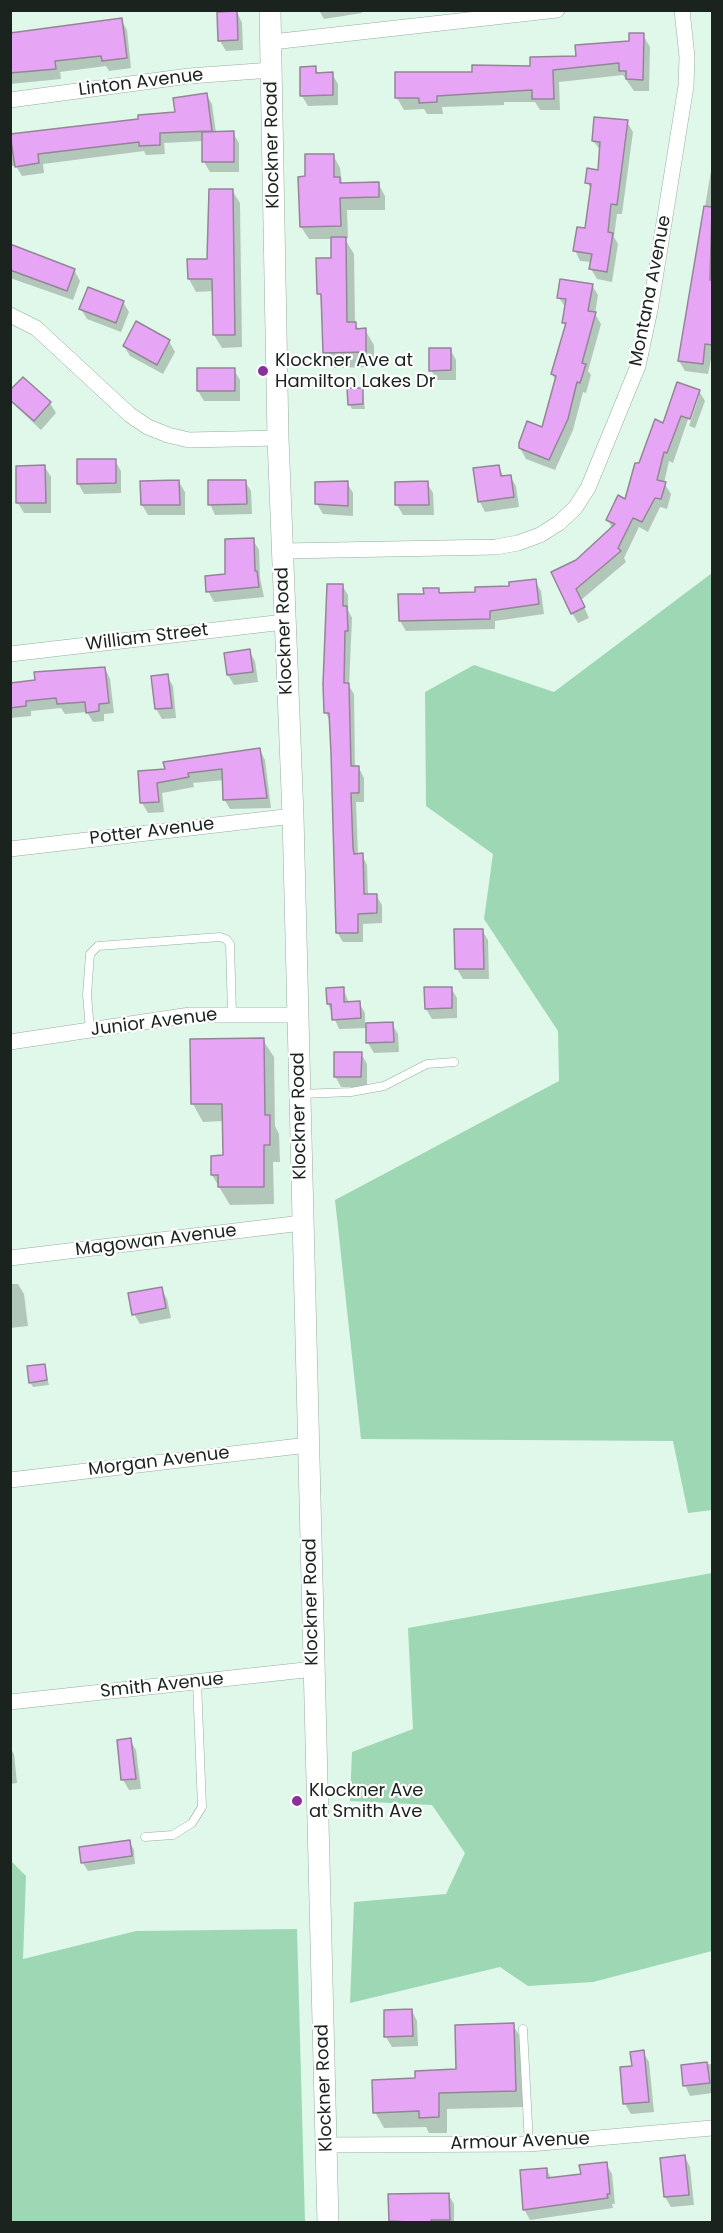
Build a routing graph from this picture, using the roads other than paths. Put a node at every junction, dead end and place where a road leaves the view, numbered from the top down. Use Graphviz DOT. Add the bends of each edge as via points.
graph roads {
  1 [pos="270,10"];
  2 [pos="557,10"];
  3 [pos="682,10"];
  4 [pos="476,15"];
  5 [pos="272,42"];
  6 [pos="272,70"];
  7 [pos="10,100"];
  8 [pos="10,315"];
  9 [pos="278,438"];
  10 [pos="283,551"];
  11 [pos="284,622"];
  12 [pos="10,654"];
  13 [pos="293,816"];
  14 [pos="10,849"];
  15 [pos="232,1013"];
  16 [pos="297,1015"];
  17 [pos="90,1030"];
  18 [pos="10,1042"];
  19 [pos="454,1062"];
  20 [pos="299,1094"];
  21 [pos="302,1224"];
  22 [pos="10,1258"];
  23 [pos="308,1445"];
  24 [pos="10,1480"];
  25 [pos="314,1669"];
  26 [pos="198,1682"];
  27 [pos="10,1702"];
  28 [pos="145,1837"];
  29 [pos="523,2029"];
  30 [pos="712,2128"];
  31 [pos="530,2144"];
  32 [pos="327,2145"];
  33 [pos="328,2223"];
  1 -- 5 [label="main road, Klockner Road"];
  2 -- 4 [label="street"];
  3 -- 10 [label="street, Montana Avenue" via="687,86 638,366 588,488 575,507 540,536 496,547"];
  4 -- 5 [label="street"];
  5 -- 6 [label="main road, Klockner Road"];
  6 -- 7 [label="street, Linton Avenue" via="189,76"];
  6 -- 9 [label="main road, Klockner Road"];
  8 -- 9 [label="street" via="36,328 148,427 189,440"];
  9 -- 10 [label="main road, Klockner Road"];
  10 -- 11 [label="main road, Klockner Road"];
  11 -- 12 [label="street, William Street"];
  11 -- 13 [label="main road, Klockner Road"];
  13 -- 14 [label="street, Potter Avenue"];
  13 -- 16 [label="main road, Klockner Road"];
  15 -- 16 [label="street, Junior Avenue"];
  15 -- 17 [label="street, Junior Avenue" via="190,1015"];
  15 -- 17 [label="lane" via="230,944 226,939 98,946 90,954"];
  16 -- 20 [label="main road, Klockner Road"];
  17 -- 18 [label="street, Junior Avenue"];
  19 -- 20 [label="lane" via="427,1064 384,1086"];
  20 -- 21 [label="main road, Klockner Road"];
  21 -- 22 [label="street, Magowan Avenue"];
  21 -- 23 [label="main road, Klockner Road"];
  23 -- 24 [label="street, Morgan Avenue"];
  23 -- 25 [label="main road, Klockner Road"];
  25 -- 26 [label="street, Smith Avenue"];
  25 -- 32 [label="main road, Klockner Road"];
  26 -- 27 [label="street, Smith Avenue"];
  26 -- 28 [label="lane" via="202,1807 192,1823 173,1835"];
  29 -- 31 [label="lane"];
  30 -- 31 [label="street, Armour Avenue"];
  31 -- 32 [label="street, Armour Avenue"];
  32 -- 33 [label="main road, Klockner Road"];
}
